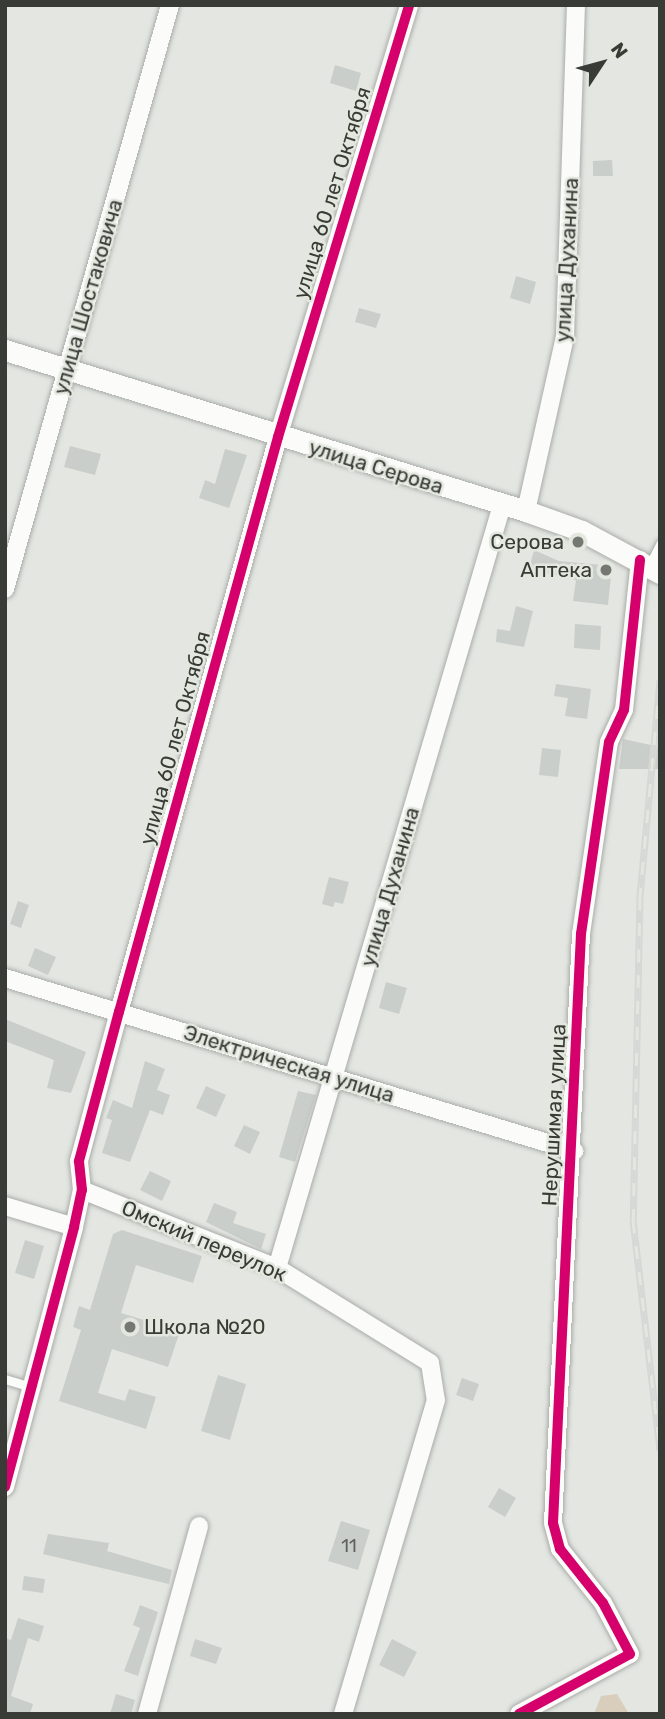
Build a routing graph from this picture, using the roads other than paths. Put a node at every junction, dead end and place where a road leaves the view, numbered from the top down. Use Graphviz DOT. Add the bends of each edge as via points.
graph roads {
  1 [pos="170,5"];
  2 [pos="409,5"];
  3 [pos="576,5"];
  4 [pos="5,351"];
  5 [pos="68,369"];
  6 [pos="278,437"];
  7 [pos="502,505"];
  8 [pos="526,511"];
  9 [pos="660,544"];
  10 [pos="650,566"];
  11 [pos="5,589"];
  12 [pos="5,978"];
  13 [pos="119,1012"];
  14 [pos="335,1078"];
  15 [pos="573,1151"];
  16 [pos="82,1190"];
  17 [pos="5,1206"];
  18 [pos="74,1227"];
  19 [pos="277,1268"];
  20 [pos="5,1379"];
  21 [pos="33,1388"];
  22 [pos="5,1487"];
  23 [pos="199,1526"];
  24 [pos="147,1714"];
  25 [pos="343,1714"];
  26 [pos="519,1714"];
  1 -- 5 [label="street, улица Шостаковича"];
  2 -- 6 [label="street, улица 60 лет Октября"];
  3 -- 8 [label="street, улица Духанина" via="565,336"];
  4 -- 5 [label="street, улица Серова"];
  5 -- 6 [label="street, улица Серова"];
  5 -- 11 [label="street, улица Шостаковича"];
  6 -- 7 [label="street, улица Серова"];
  6 -- 13 [label="street, улица 60 лет Октября"];
  7 -- 8 [label="street, улица Серова"];
  7 -- 14 [label="street, улица Духанина"];
  8 -- 10 [label="street, улица Серова"];
  9 -- 10 [label="lane"];
  10 -- 15 [label="street, Нерушимая улица" via="624,710 609,741 581,934"];
  12 -- 13 [label="street, Электрическая улица"];
  13 -- 14 [label="street, Электрическая улица"];
  13 -- 16 [label="street, улица 60 лет Октября" via="79,1161"];
  14 -- 15 [label="street, Электрическая улица"];
  14 -- 19 [label="street, улица Духанина"];
  15 -- 26 [label="street, Нерушимая улица" via="553,1522 560,1549 603,1603 630,1654"];
  16 -- 18 [label="street, улица 60 лет Октября"];
  16 -- 19 [label="street, Омский переулок"];
  17 -- 18 [label="street"];
  18 -- 21 [label="street, улица 60 лет Октября"];
  19 -- 25 [label="street, Омский переулок" via="430,1363 436,1400"];
  20 -- 21 [label="lane"];
  21 -- 22 [label="street, улица 60 лет Октября"];
  23 -- 24 [label="street"];
}
